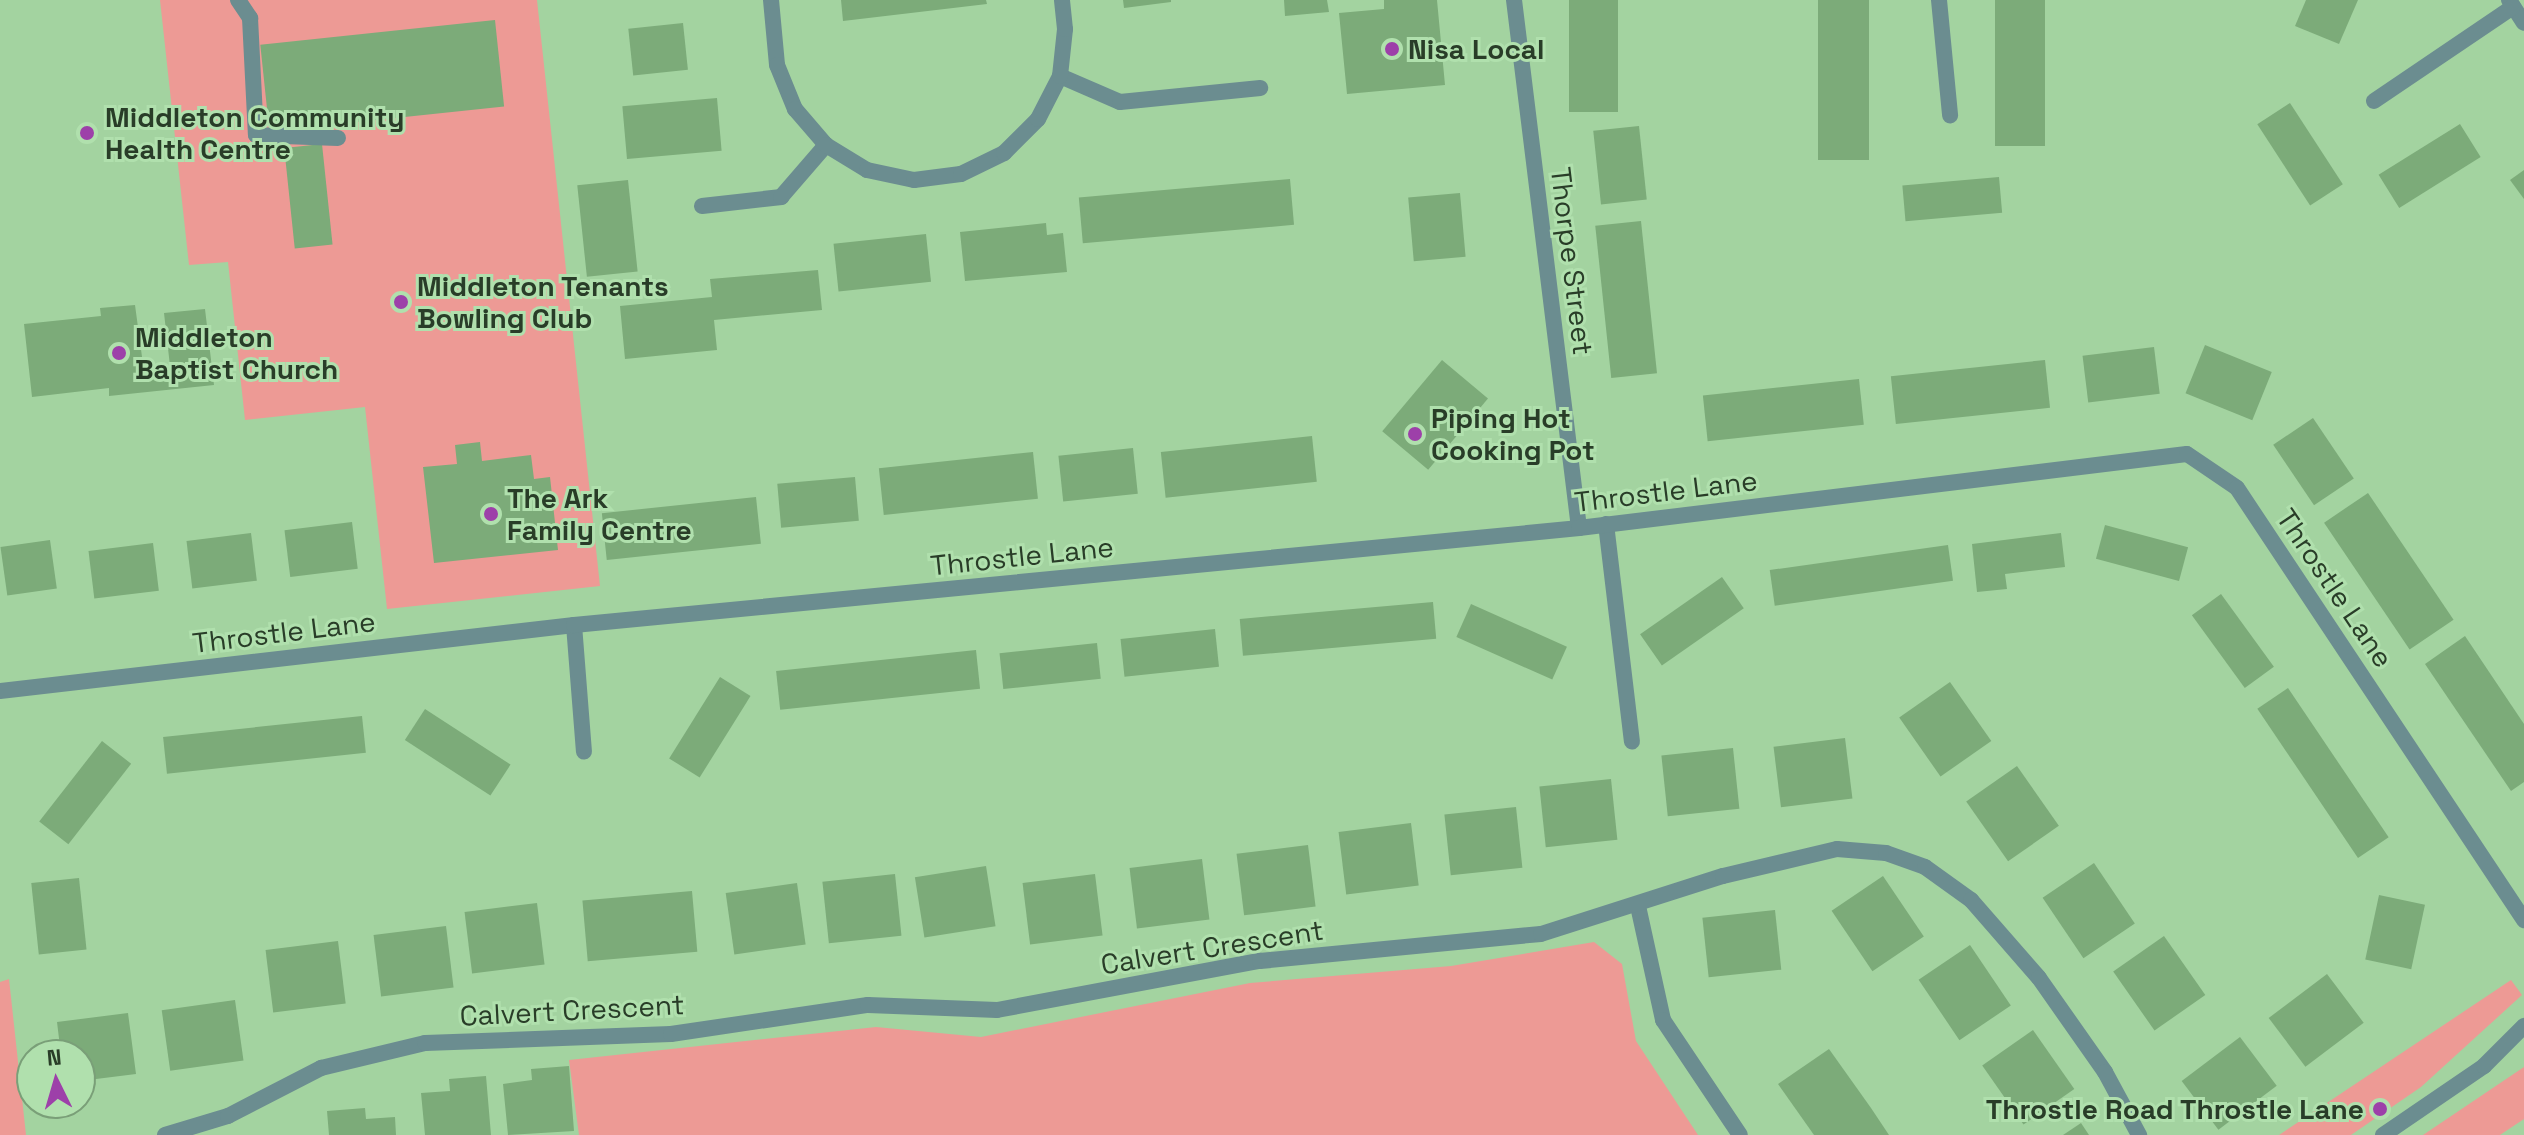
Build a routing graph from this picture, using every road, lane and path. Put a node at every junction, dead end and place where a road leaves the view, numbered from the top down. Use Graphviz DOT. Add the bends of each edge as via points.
graph roads {
  1 [pos="238,0"];
  2 [pos="771,0"];
  3 [pos="1062,0"];
  4 [pos="1514,0"];
  5 [pos="1939,0"];
  6 [pos="2511,4"];
  7 [pos="2524,23"];
  8 [pos="1060,76"];
  9 [pos="1260,88"];
  10 [pos="2374,101"];
  11 [pos="1950,115"];
  12 [pos="338,138"];
  13 [pos="826,145"];
  14 [pos="702,206"];
  15 [pos="1606,524"];
  16 [pos="1579,528"];
  17 [pos="574,625"];
  18 [pos="0,691"];
  19 [pos="1632,741"];
  20 [pos="584,752"];
  21 [pos="1638,906"];
  22 [pos="2524,920"];
  23 [pos="2524,1026"];
  24 [pos="165,1135"];
  25 [pos="1740,1135"];
  26 [pos="2139,1135"];
  27 [pos="2383,1135"];
  1 -- 12 [label="street" via="250,18 256,135"];
  2 -- 13 [label="street" via="777,65 795,109"];
  3 -- 8 [label="street"];
  4 -- 16 [label="street, Thorpe Street"];
  5 -- 11 [label="street"];
  6 -- 7 [label="street"];
  6 -- 10 [label="street"];
  8 -- 9 [label="street" via="1120,102"];
  8 -- 13 [label="street" via="1027,131 1004,153 961,174 914,180 867,170"];
  13 -- 14 [label="street" via="781,197"];
  15 -- 16 [label="street, Throstle Lane"];
  15 -- 19 [label="street"];
  15 -- 22 [label="street, Throstle Lane" via="2187,454 2237,488"];
  16 -- 17 [label="street, Throstle Lane"];
  17 -- 18 [label="street, Throstle Lane"];
  17 -- 20 [label="street"];
  21 -- 24 [label="street, Calvert Crescent" via="1541,934 1260,961 997,1010 868,1005 671,1034 425,1043 321,1068 228,1116"];
  21 -- 25 [label="street" via="1663,1020"];
  21 -- 26 [label="street, Calvert Crescent" via="1723,876 1837,849 1886,853 1925,867 1971,900 2039,978 2105,1072"];
  23 -- 27 [label="street" via="2484,1066"];
}
